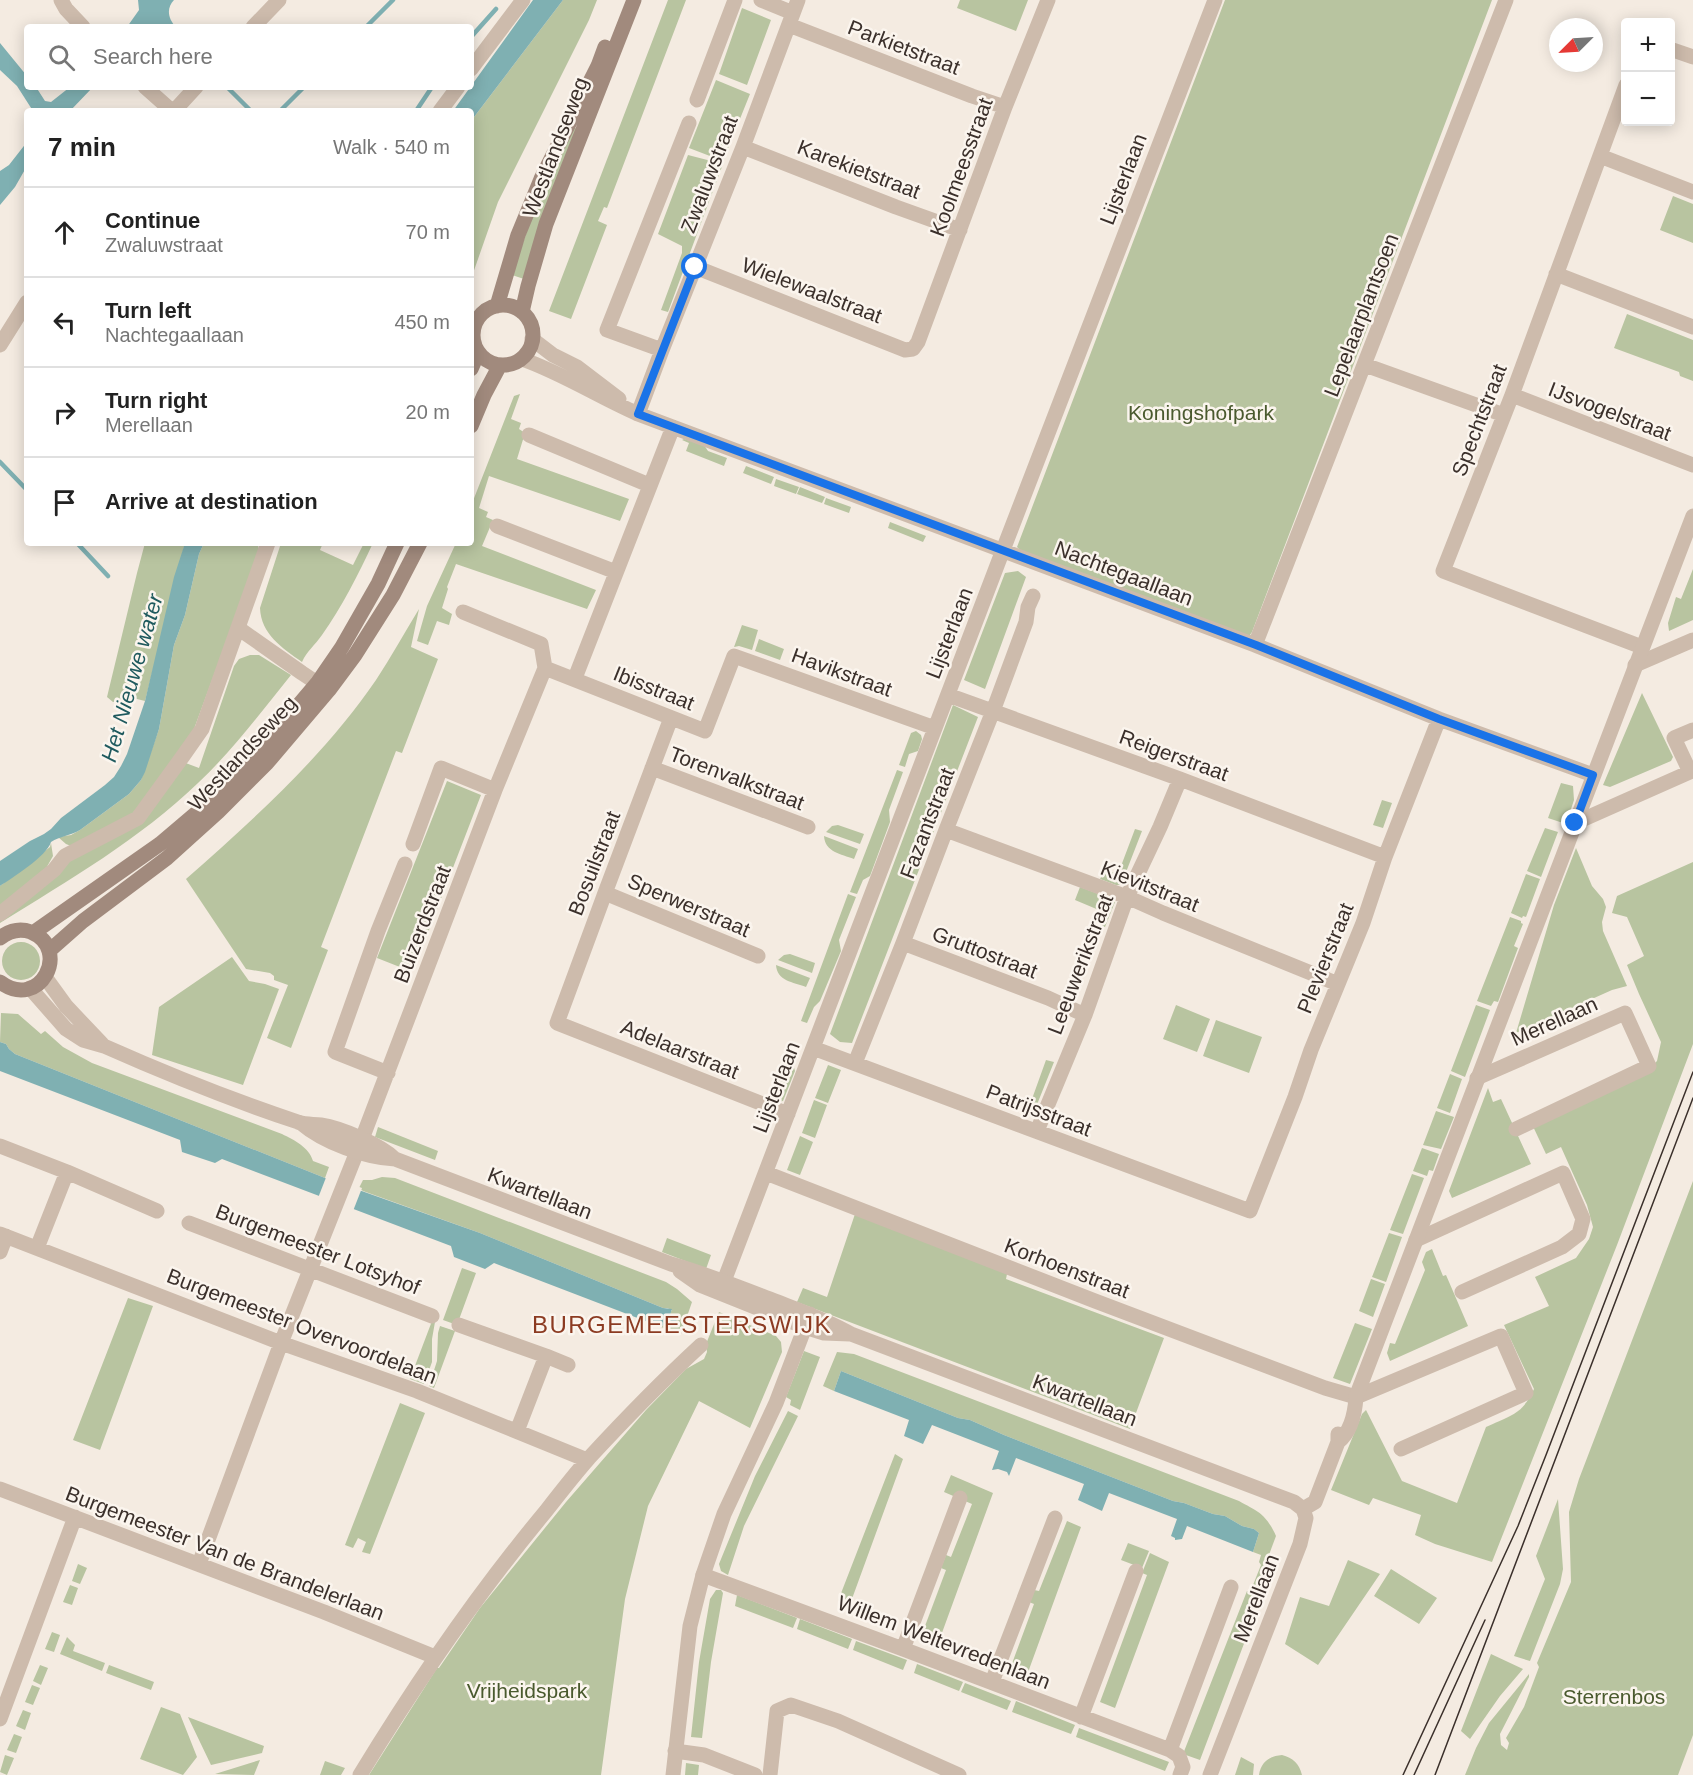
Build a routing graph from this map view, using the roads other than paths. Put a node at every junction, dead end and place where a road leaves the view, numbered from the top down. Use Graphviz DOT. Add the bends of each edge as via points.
graph roads {
  1 [pos="61,0"];
  2 [pos="279,0"];
  3 [pos="523,0"];
  4 [pos="624,0"];
  5 [pos="634,0"];
  6 [pos="735,0"];
  7 [pos="761,0"];
  8 [pos="1048,0"];
  9 [pos="1215,0"];
  10 [pos="1506,0"];
  11 [pos="793,13"];
  12 [pos="80,24"];
  13 [pos="256,24"];
  14 [pos="1675,50"];
  15 [pos="1693,57"];
  16 [pos="474,65"];
  17 [pos="149,90"];
  18 [pos="193,90"];
  19 [pos="456,90"];
  20 [pos="1621,99"];
  21 [pos="697,100"];
  22 [pos="1005,107"];
  23 [pos="170,108"];
  24 [pos="176,108"];
  25 [pos="442,108"];
  26 [pos="689,123"];
  27 [pos="743,147"];
  28 [pos="1600,156"];
  29 [pos="1693,192"];
  30 [pos="960,230"];
  31 [pos="695,267"];
  32 [pos="1556,274"];
  33 [pos="497,306"];
  34 [pos="24,307"];
  35 [pos="522,312"];
  36 [pos="474,327"];
  37 [pos="1693,327"];
  38 [pos="532,339"];
  39 [pos="474,341"];
  40 [pos="0,345"];
  41 [pos="913,349"];
  42 [pos="662,350"];
  43 [pos="478,353"];
  44 [pos="522,358"];
  45 [pos="474,362"];
  46 [pos="1365,364"];
  47 [pos="500,365"];
  48 [pos="1512,395"];
  49 [pos="638,414"];
  50 [pos="1504,415"];
  51 [pos="474,419"];
  52 [pos="673,427"];
  53 [pos="529,435"];
  54 [pos="1693,465"];
  55 [pos="649,485"];
  56 [pos="1693,516"];
  57 [pos="497,526"];
  58 [pos="267,546"];
  59 [pos="397,546"];
  60 [pos="418,546"];
  61 [pos="1003,550"];
  62 [pos="616,572"];
  63 [pos="1033,596"];
  64 [pos="463,612"];
  65 [pos="238,628"];
  66 [pos="1693,640"];
  67 [pos="1256,645"];
  68 [pos="1642,647"];
  69 [pos="734,656"];
  70 [pos="1635,666"];
  71 [pos="545,668"];
  72 [pos="575,678"];
  73 [pos="323,686"];
  74 [pos="948,695"];
  75 [pos="993,711"];
  76 [pos="671,718"];
  77 [pos="1439,719"];
  78 [pos="935,728"];
  79 [pos="1693,730"];
  80 [pos="652,768"];
  81 [pos="1593,775"];
  82 [pos="1180,779"];
  83 [pos="495,790"];
  84 [pos="1575,823"];
  85 [pos="808,827"];
  86 [pos="945,830"];
  87 [pos="413,844"];
  88 [pos="1385,857"];
  89 [pos="405,864"];
  90 [pos="605,893"];
  91 [pos="1127,897"];
  92 [pos="0,914"];
  93 [pos="33,933"];
  94 [pos="0,938"];
  95 [pos="903,942"];
  96 [pos="49,951"];
  97 [pos="758,956"];
  98 [pos="45,977"];
  99 [pos="0,982"];
  100 [pos="1338,984"];
  101 [pos="30,988"];
  102 [pos="1085,1015"];
  103 [pos="557,1023"];
  104 [pos="104,1046"];
  105 [pos="813,1048"];
  106 [pos="855,1064"];
  107 [pos="388,1073"];
  108 [pos="1477,1078"];
  109 [pos="788,1114"];
  110 [pos="1516,1129"];
  111 [pos="1037,1131"];
  112 [pos="360,1145"];
  113 [pos="0,1146"];
  114 [pos="67,1172"];
  115 [pos="766,1173"];
  116 [pos="157,1211"];
  117 [pos="1250,1211"];
  118 [pos="189,1223"];
  119 [pos="3,1235"];
  120 [pos="1416,1240"];
  121 [pos="37,1248"];
  122 [pos="0,1252"];
  123 [pos="671,1264"];
  124 [pos="311,1268"];
  125 [pos="724,1281"];
  126 [pos="1462,1292"];
  127 [pos="432,1316"];
  128 [pos="808,1321"];
  129 [pos="459,1325"];
  130 [pos="281,1343"];
  131 [pos="701,1345"];
  132 [pos="546,1356"];
  133 [pos="568,1365"];
  134 [pos="1356,1397"];
  135 [pos="517,1431"];
  136 [pos="1401,1449"];
  137 [pos="587,1460"];
  138 [pos="0,1489"];
  139 [pos="960,1498"];
  140 [pos="1303,1509"];
  141 [pos="75,1517"];
  142 [pos="1055,1518"];
  143 [pos="199,1564"];
  144 [pos="1137,1571"];
  145 [pos="703,1575"];
  146 [pos="1231,1587"];
  147 [pos="903,1648"];
  148 [pos="435,1657"];
  149 [pos="992,1682"];
  150 [pos="1081,1717"];
  151 [pos="0,1719"];
  152 [pos="1170,1750"];
  153 [pos="675,1751"];
  154 [pos="360,1775"];
  155 [pos="673,1775"];
  156 [pos="755,1775"];
  157 [pos="770,1775"];
  158 [pos="959,1775"];
  159 [pos="1180,1775"];
  160 [pos="1210,1775"];
  1 -- 12 [label="street"];
  2 -- 13 [label="street"];
  3 -- 16 [label="street"];
  4 -- 33 [label="main road, Westlandseweg" via="598,66 541,179 518,235"];
  5 -- 35 [label="main road, Westlandseweg" via="546,224"];
  6 -- 21 [label="street, Zwaluwstraat"];
  7 -- 11 [label="street"];
  8 -- 22 [label="street, Koolmeesstraat"];
  9 -- 61 [label="street, Lijsterlaan"];
  10 -- 46 [label="street, Lepelaarplantsoen"];
  11 -- 22 [label="street, Parkietstraat" via="972,96"];
  11 -- 27 [label="street, Zwaluwstraat"];
  14 -- 15 [label="street"];
  17 -- 23 [label="street"];
  18 -- 24 [label="street"];
  19 -- 25 [label="street"];
  20 -- 28 [label="street, Spechtstraat"];
  22 -- 30 [label="street, Koolmeesstraat"];
  26 -- 42 [label="street, Zwaluwstraat" via="607,330"];
  27 -- 30 [label="street, Karekietstraat"];
  27 -- 31 [label="street, Zwaluwstraat"];
  28 -- 29 [label="street"];
  28 -- 32 [label="street, Spechtstraat"];
  30 -- 41 [label="street, Koolmeesstraat"];
  31 -- 41 [label="street, Wielewaalstraat" via="905,350"];
  31 -- 42 [label="street, Zwaluwstraat"];
  32 -- 37 [label="street"];
  32 -- 48 [label="street, Spechtstraat"];
  33 -- 35 [label="main road" via="510,306"];
  33 -- 36 [label="main road" via="482,313"];
  34 -- 40 [label="street"];
  35 -- 38 [label="main road" via="531,324"];
  38 -- 44 [label="main road"];
  38 -- 49 [label="street, Nachtegaallaan"];
  39 -- 43 [label="main road"];
  42 -- 49 [label="street, Zwaluwstraat"];
  43 -- 45 [label="main road"];
  43 -- 47 [label="main road" via="490,363"];
  44 -- 47 [label="main road"];
  44 -- 49 [label="street, Nachtegaallaan"];
  46 -- 50 [label="street"];
  46 -- 67 [label="street, Lepelaarplantsoen"];
  47 -- 51 [label="main road"];
  48 -- 50 [label="street, Spechtstraat"];
  48 -- 54 [label="street, IJsvogelstraat"];
  49 -- 52 [label="street, Nachtegaallaan"];
  50 -- 68 [label="street, Spechtstraat" via="1443,571"];
  52 -- 55 [label="street"];
  52 -- 61 [label="street, Nachtegaallaan"];
  53 -- 55 [label="street"];
  55 -- 62 [label="street"];
  56 -- 68 [label="street, Merellaan"];
  57 -- 62 [label="street"];
  58 -- 65 [label="street"];
  59 -- 73 [label="main road, Westlandseweg"];
  60 -- 73 [label="main road, Westlandseweg" via="355,655"];
  61 -- 67 [label="street, Nachtegaallaan"];
  61 -- 74 [label="street, Lijsterlaan"];
  62 -- 72 [label="street"];
  63 -- 75 [label="street, Fazantstraat"];
  64 -- 71 [label="street" via="541,644"];
  65 -- 73 [label="street"];
  65 -- 92 [label="street" via="202,729 138,818 65,856 54,870"];
  66 -- 70 [label="street"];
  67 -- 77 [label="street, Nachtegaallaan"];
  68 -- 70 [label="street, Merellaan"];
  69 -- 76 [label="street, Ibisstraat" via="705,730"];
  69 -- 78 [label="street, Havikstraat"];
  70 -- 81 [label="street, Merellaan"];
  71 -- 72 [label="street, Ibisstraat"];
  71 -- 83 [label="street, Buizerdstraat"];
  72 -- 76 [label="street, Ibisstraat"];
  73 -- 93 [label="main road, Westlandseweg" via="213,799 160,843"];
  73 -- 96 [label="main road, Westlandseweg" via="267,763 218,812 167,858"];
  74 -- 75 [label="street, Reigerstraat"];
  74 -- 78 [label="street, Lijsterlaan"];
  75 -- 82 [label="street, Reigerstraat"];
  75 -- 86 [label="street, Fazantstraat"];
  76 -- 80 [label="street, Bosuilstraat"];
  77 -- 81 [label="street, Nachtegaallaan"];
  77 -- 88 [label="street, Plevierstraat"];
  78 -- 105 [label="street, Lijsterlaan"];
  79 -- 84 [label="street" via="1674,738 1690,772"];
  80 -- 85 [label="street, Torenvalkstraat"];
  80 -- 90 [label="street, Bosuilstraat"];
  81 -- 84 [label="street, Merellaan"];
  82 -- 88 [label="street, Reigerstraat"];
  82 -- 91 [label="street, Leeuwerikstraat"];
  83 -- 87 [label="street, Buizerdstraat" via="441,768"];
  83 -- 107 [label="street, Buizerdstraat"];
  84 -- 108 [label="street, Merellaan"];
  86 -- 91 [label="street, Kievitstraat"];
  86 -- 95 [label="street, Fazantstraat"];
  88 -- 100 [label="street, Plevierstraat"];
  89 -- 107 [label="street, Buizerdstraat" via="335,1052"];
  90 -- 97 [label="street, Sperwerstraat"];
  90 -- 103 [label="street, Bosuilstraat"];
  91 -- 100 [label="street, Kievitstraat"];
  91 -- 102 [label="street, Leeuwerikstraat"];
  93 -- 94 [label="main road" via="11,931"];
  93 -- 96 [label="main road"];
  95 -- 102 [label="street, Gruttostraat"];
  95 -- 106 [label="street, Fazantstraat"];
  96 -- 98 [label="main road"];
  98 -- 101 [label="main road"];
  98 -- 104 [label="street, Kwartellaan" via="70,1011"];
  99 -- 101 [label="main road" via="11,989"];
  100 -- 117 [label="street, Plevierstraat"];
  101 -- 104 [label="street, Kwartellaan" via="66,1029 83,1040"];
  102 -- 111 [label="street, Leeuwerikstraat"];
  103 -- 109 [label="street, Adelaarstraat"];
  104 -- 112 [label="street, Kwartellaan" via="301,1124 314,1134"];
  105 -- 106 [label="street, Patrijsstraat"];
  105 -- 109 [label="street, Lijsterlaan"];
  106 -- 111 [label="street, Patrijsstraat"];
  107 -- 112 [label="street, Buizerdstraat"];
  108 -- 110 [label="street, Merellaan" via="1625,1013 1649,1066"];
  108 -- 120 [label="street, Merellaan"];
  109 -- 115 [label="street, Lijsterlaan"];
  111 -- 117 [label="street, Patrijsstraat"];
  112 -- 123 [label="street, Kwartellaan" via="381,1159 395,1160"];
  112 -- 124 [label="street, Buizerdstraat"];
  113 -- 114 [label="street"];
  114 -- 116 [label="street"];
  114 -- 121 [label="street"];
  115 -- 125 [label="street, Lijsterlaan"];
  115 -- 134 [label="street, Korhoenstraat" via="1117,1310"];
  118 -- 124 [label="street, Burgemeester Lotsyhof"];
  119 -- 121 [label="street, Burgemeester Overvoordelaan"];
  119 -- 122 [label="street"];
  120 -- 126 [label="street" via="1563,1173 1583,1219 1579,1234 1562,1247"];
  120 -- 134 [label="street, Merellaan"];
  121 -- 130 [label="street, Burgemeester Overvoordelaan"];
  123 -- 125 [label="street, Kwartellaan"];
  123 -- 128 [label="street, Kwartellaan" via="700,1286"];
  124 -- 127 [label="street, Burgemeester Lotsyhof"];
  124 -- 130 [label="street, Buizerdstraat"];
  125 -- 128 [label="street, Kwartellaan"];
  128 -- 140 [label="street, Kwartellaan" via="824,1333 851,1334 1294,1502"];
  128 -- 145 [label="street" via="724,1514"];
  129 -- 132 [label="street"];
  130 -- 135 [label="street, Burgemeester Overvoordelaan"];
  130 -- 143 [label="street, Buizerdstraat"];
  131 -- 137 [label="street"];
  132 -- 133 [label="street"];
  132 -- 135 [label="street"];
  134 -- 136 [label="street" via="1501,1336 1526,1393"];
  134 -- 140 [label="street, Merellaan" via="1344,1411 1338,1442 1316,1502"];
  135 -- 137 [label="street, Burgemeester Overvoordelaan"];
  137 -- 148 [label="street" via="490,1580"];
  138 -- 141 [label="street, Burgemeester Van de Brandelerlaan"];
  139 -- 147 [label="street"];
  140 -- 160 [label="street, Merellaan" via="1306,1518 1300,1544"];
  141 -- 143 [label="street, Burgemeester Van de Brandelerlaan"];
  141 -- 151 [label="street"];
  142 -- 149 [label="street"];
  143 -- 148 [label="street, Burgemeester Van de Brandelerlaan"];
  144 -- 150 [label="street"];
  145 -- 147 [label="street, Willem Weltevredenlaan"];
  145 -- 153 [label="street" via="690,1626"];
  146 -- 152 [label="street"];
  147 -- 149 [label="street, Willem Weltevredenlaan"];
  148 -- 154 [label="street"];
  149 -- 150 [label="street, Willem Weltevredenlaan"];
  150 -- 152 [label="street, Willem Weltevredenlaan"];
  152 -- 159 [label="street" via="1179,1756 1183,1767"];
  153 -- 155 [label="street"];
  153 -- 156 [label="street" via="704,1755"];
  157 -- 158 [label="street" via="777,1711 791,1705 838,1721"];
}
